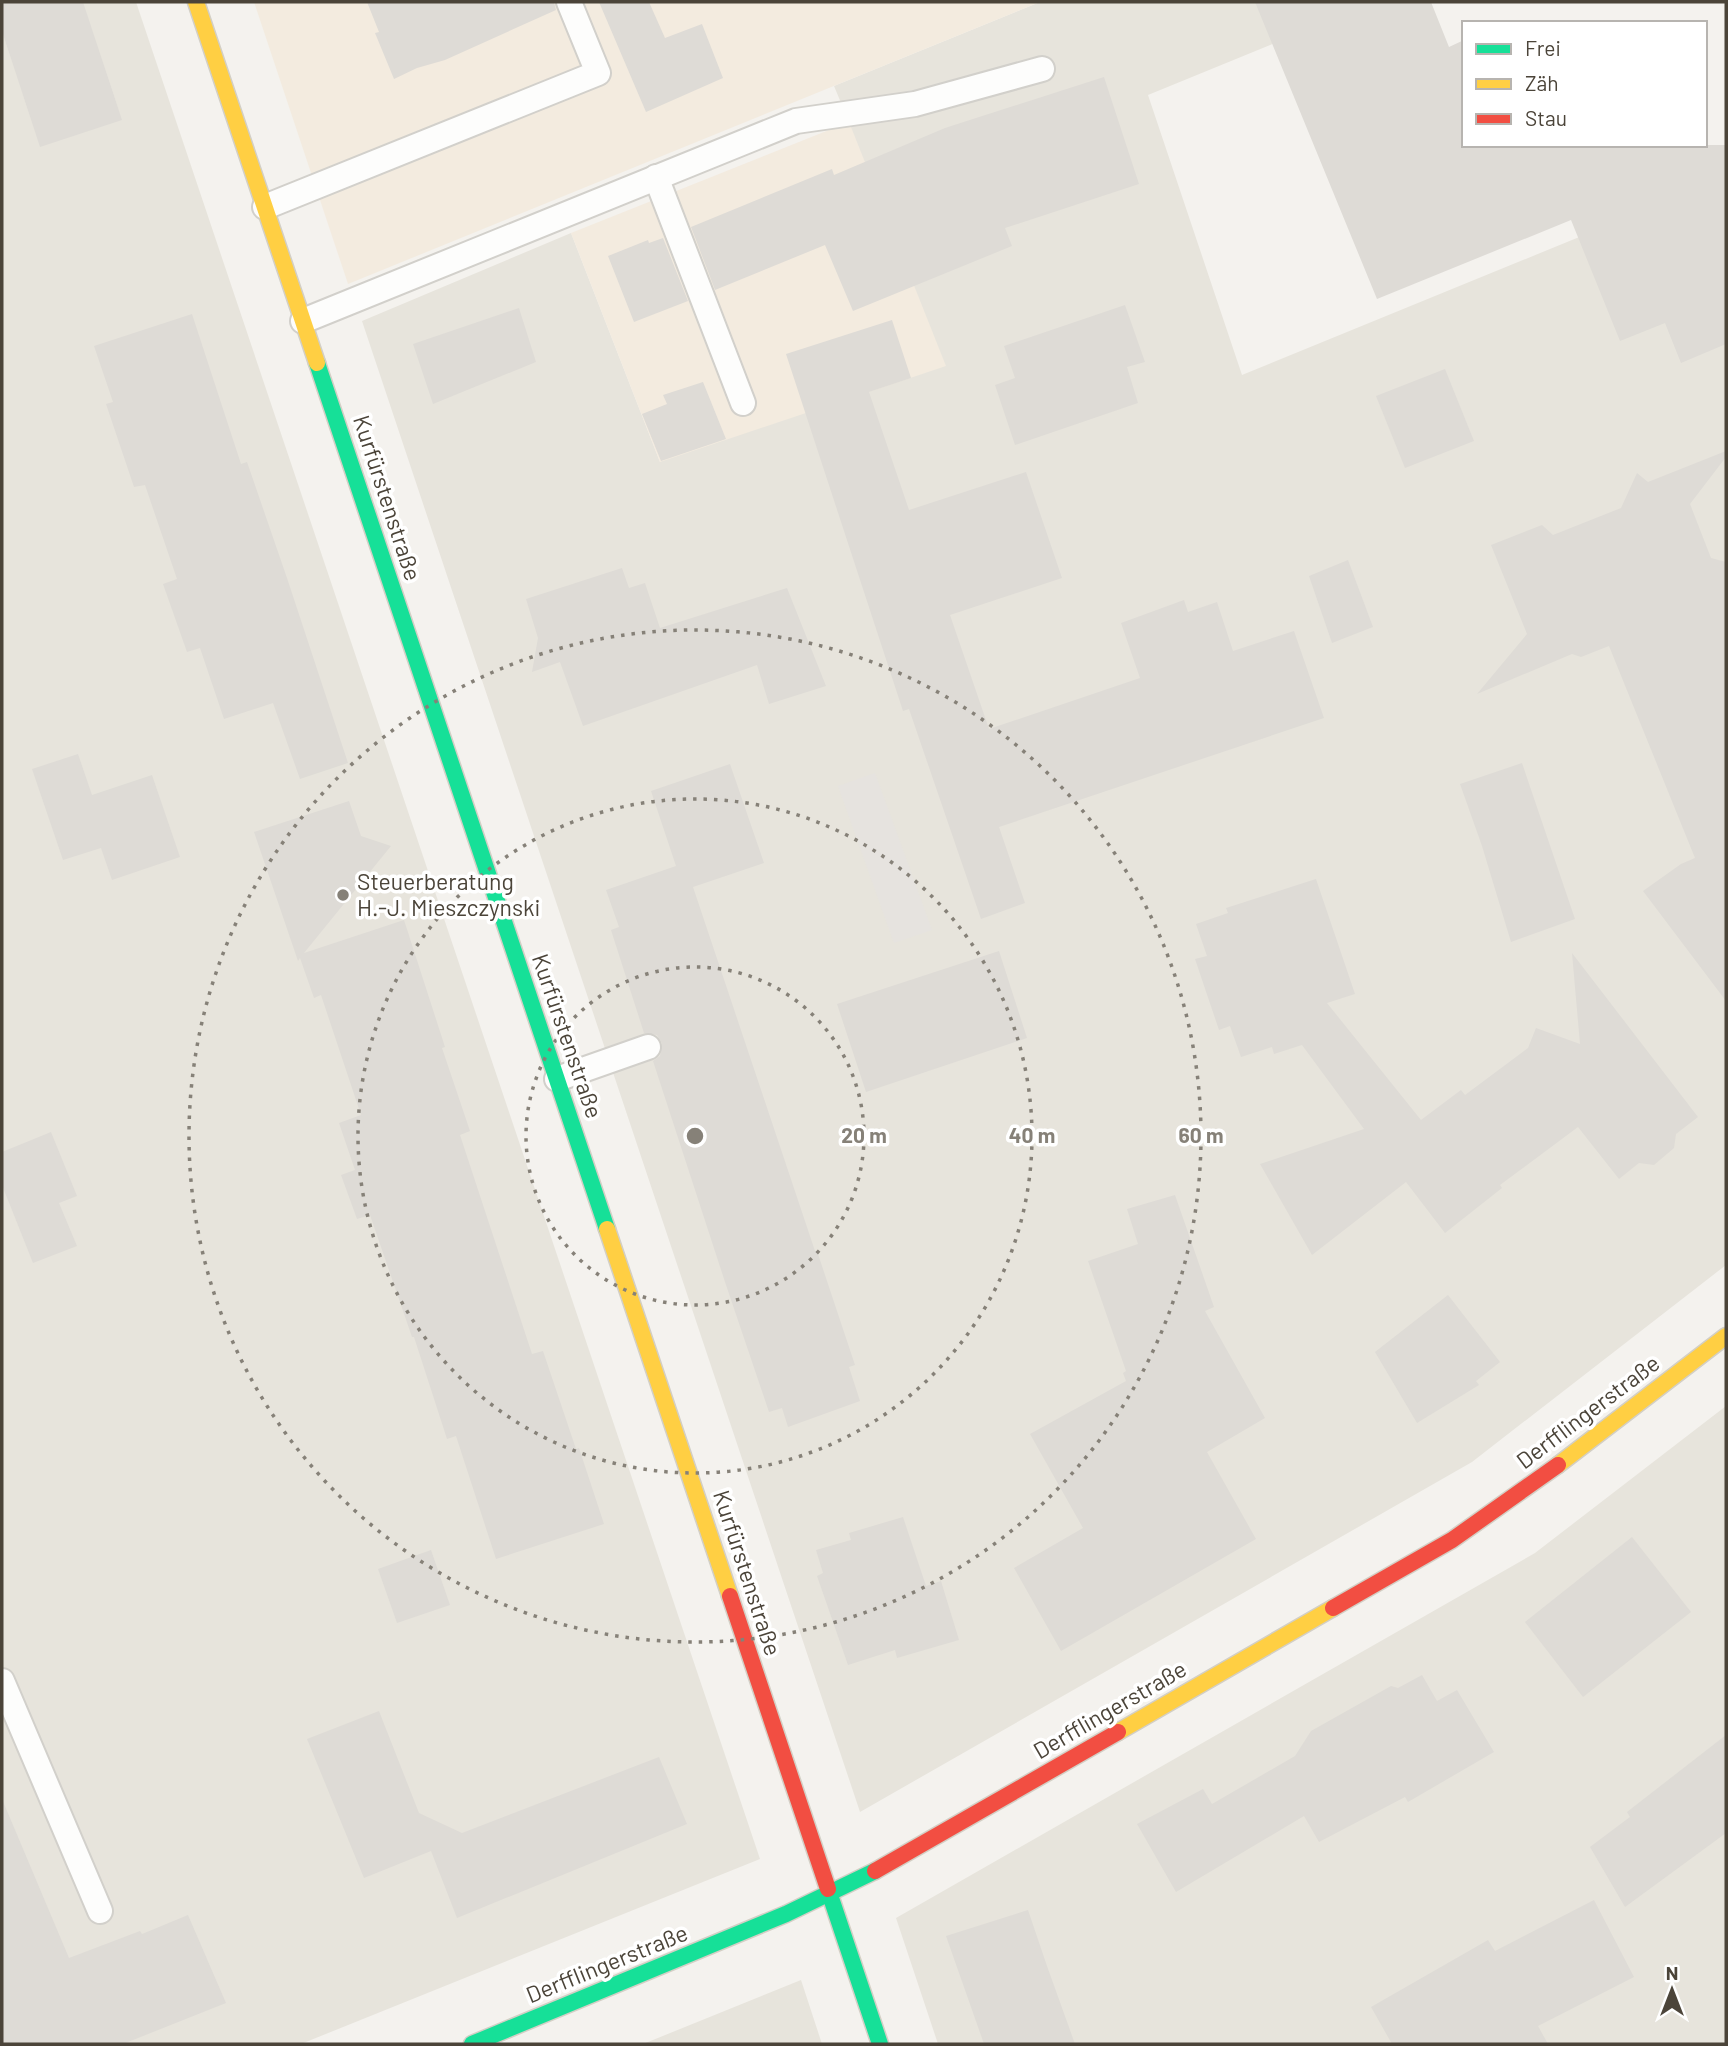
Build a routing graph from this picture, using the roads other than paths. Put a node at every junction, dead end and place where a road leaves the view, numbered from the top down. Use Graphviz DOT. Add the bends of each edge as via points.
graph roads {
  1 [pos="196,2"];
  2 [pos="569,2"];
  3 [pos="1042,69"];
  4 [pos="656,177"];
  5 [pos="265,207"];
  6 [pos="303,320"];
  7 [pos="743,403"];
  8 [pos="648,1047"];
  9 [pos="557,1079"];
  10 [pos="1726,1336"];
  11 [pos="2,1681"];
  12 [pos="830,1894"];
  13 [pos="100,1911"];
  14 [pos="472,2044"];
  15 [pos="880,2044"];
  1 -- 5 [label="street, Kurfürstenstraße"];
  2 -- 5 [label="lane" via="598,73"];
  3 -- 4 [label="lane" via="915,104 796,121"];
  4 -- 6 [label="lane"];
  4 -- 7 [label="lane"];
  5 -- 6 [label="street, Kurfürstenstraße"];
  6 -- 9 [label="street, Kurfürstenstraße"];
  8 -- 9 [label="lane"];
  9 -- 12 [label="street, Kurfürstenstraße"];
  10 -- 12 [label="street, Derfflingerstraße" via="1452,1540"];
  11 -- 13 [label="lane"];
  12 -- 14 [label="street, Derfflingerstraße"];
  12 -- 15 [label="street, Kurfürstenstraße"];
}
